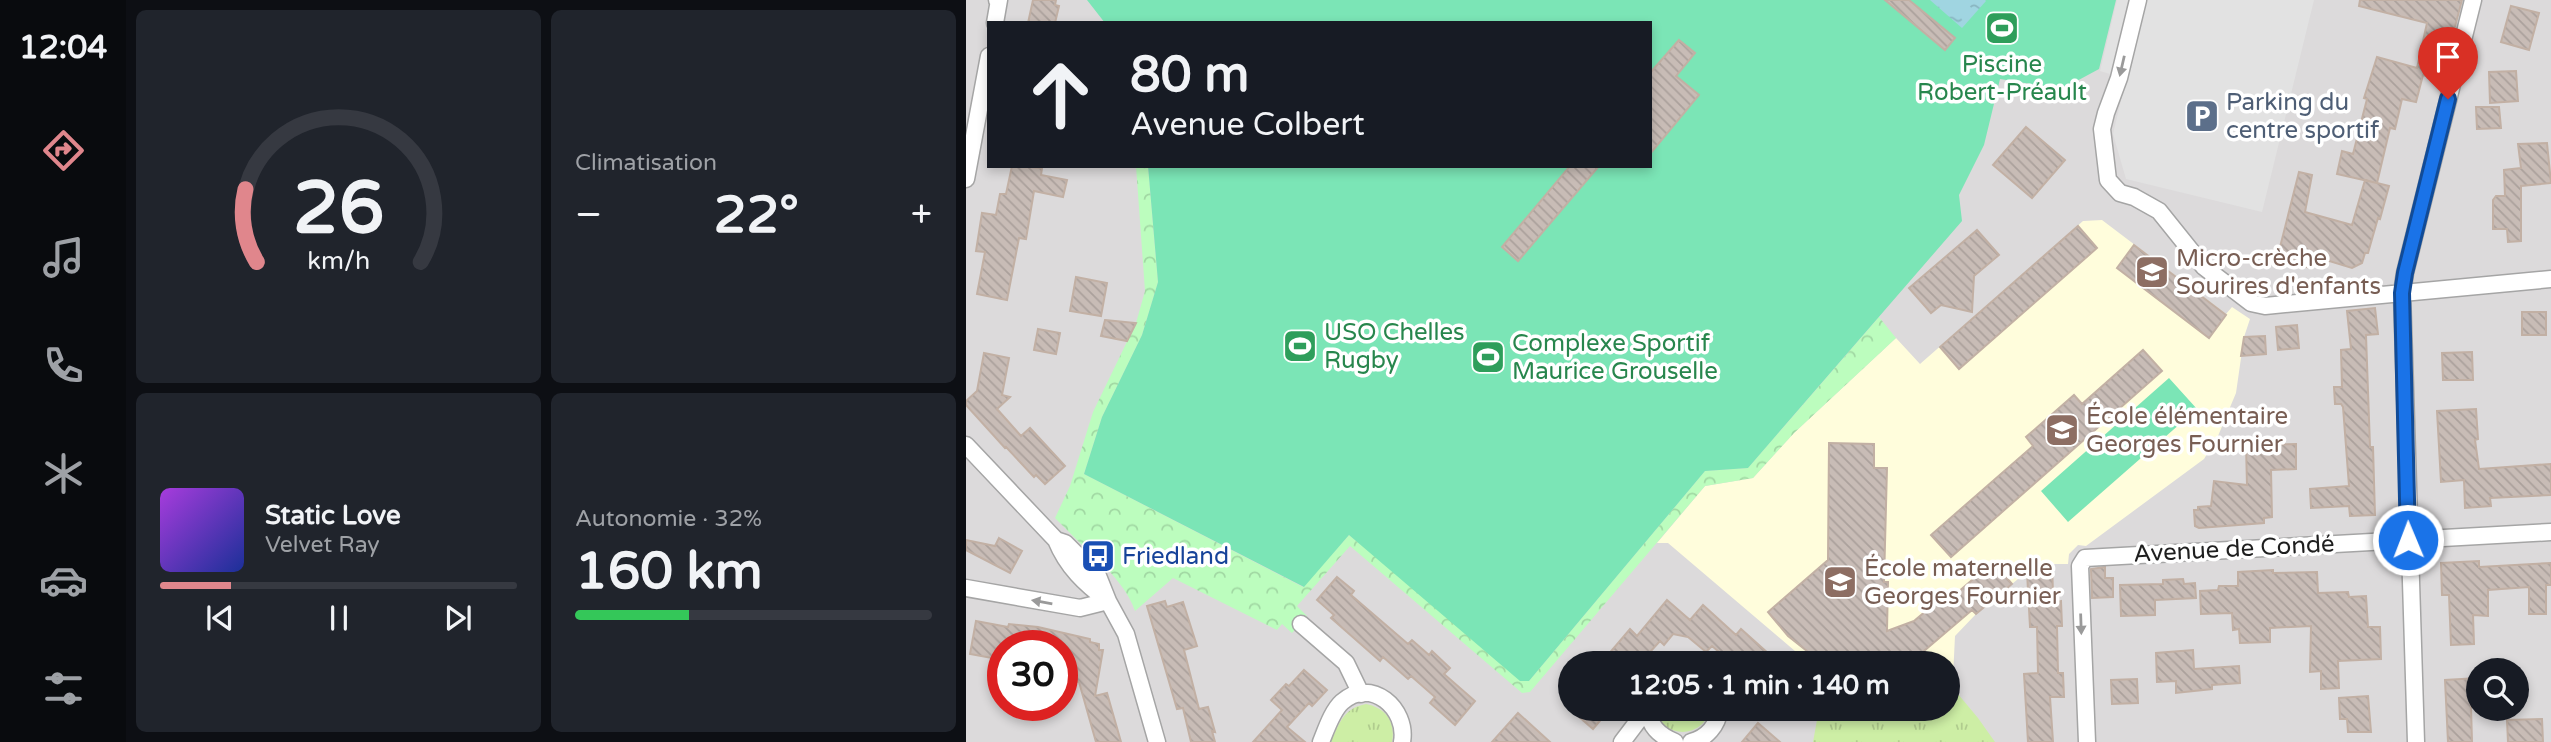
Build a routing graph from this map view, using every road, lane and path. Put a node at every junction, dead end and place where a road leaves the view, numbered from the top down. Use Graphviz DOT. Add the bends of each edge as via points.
graph roads {
  1 [pos="998,0"];
  2 [pos="2138,0"];
  3 [pos="2473,0"];
  4 [pos="995,21"];
  5 [pos="987,67"];
  6 [pos="966,179"];
  7 [pos="2551,279"];
  8 [pos="2402,293"];
  9 [pos="966,445"];
  10 [pos="2551,532"];
  11 [pos="2408,540"];
  12 [pos="966,588"];
  13 [pos="1108,601"];
  14 [pos="1301,624"];
  15 [pos="1361,694"];
  16 [pos="1638,721"];
  17 [pos="1650,721"];
  18 [pos="1717,721"];
  19 [pos="1157,742"];
  20 [pos="1321,742"];
  21 [pos="1402,742"];
  22 [pos="1622,742"];
  23 [pos="1675,742"];
  24 [pos="1691,742"];
  25 [pos="2087,742"];
  26 [pos="2416,742"];
  1 -- 4 [label="street"];
  2 -- 8 [label="street, one-way" via="2102,129 2113,188 2159,211 2204,267 2250,303 2264,306"];
  3 -- 8 [label="street"];
  5 -- 6 [label="street"];
  7 -- 8 [label="street"];
  8 -- 11 [label="street"];
  9 -- 13 [label="street" via="1056,540 1065,543 1098,576"];
  10 -- 11 [label="street, Avenue de Condé"];
  11 -- 25 [label="street, Avenue de Condé, one-way" via="2085,558 2080,566"];
  11 -- 26 [label="street"];
  13 -- 12 [label="street, one-way" via="1080,608"];
  13 -- 19 [label="street" via="1126,634"];
  14 -- 15 [label="street" via="1346,663"];
  15 -- 20 [label="street" via="1341,703"];
  15 -- 21 [label="street" via="1382,697 1392,705 1403,725"];
  16 -- 22 [label="street"];
  17 -- 23 [label="street"];
  18 -- 24 [label="street" via="1709,733"];
}
